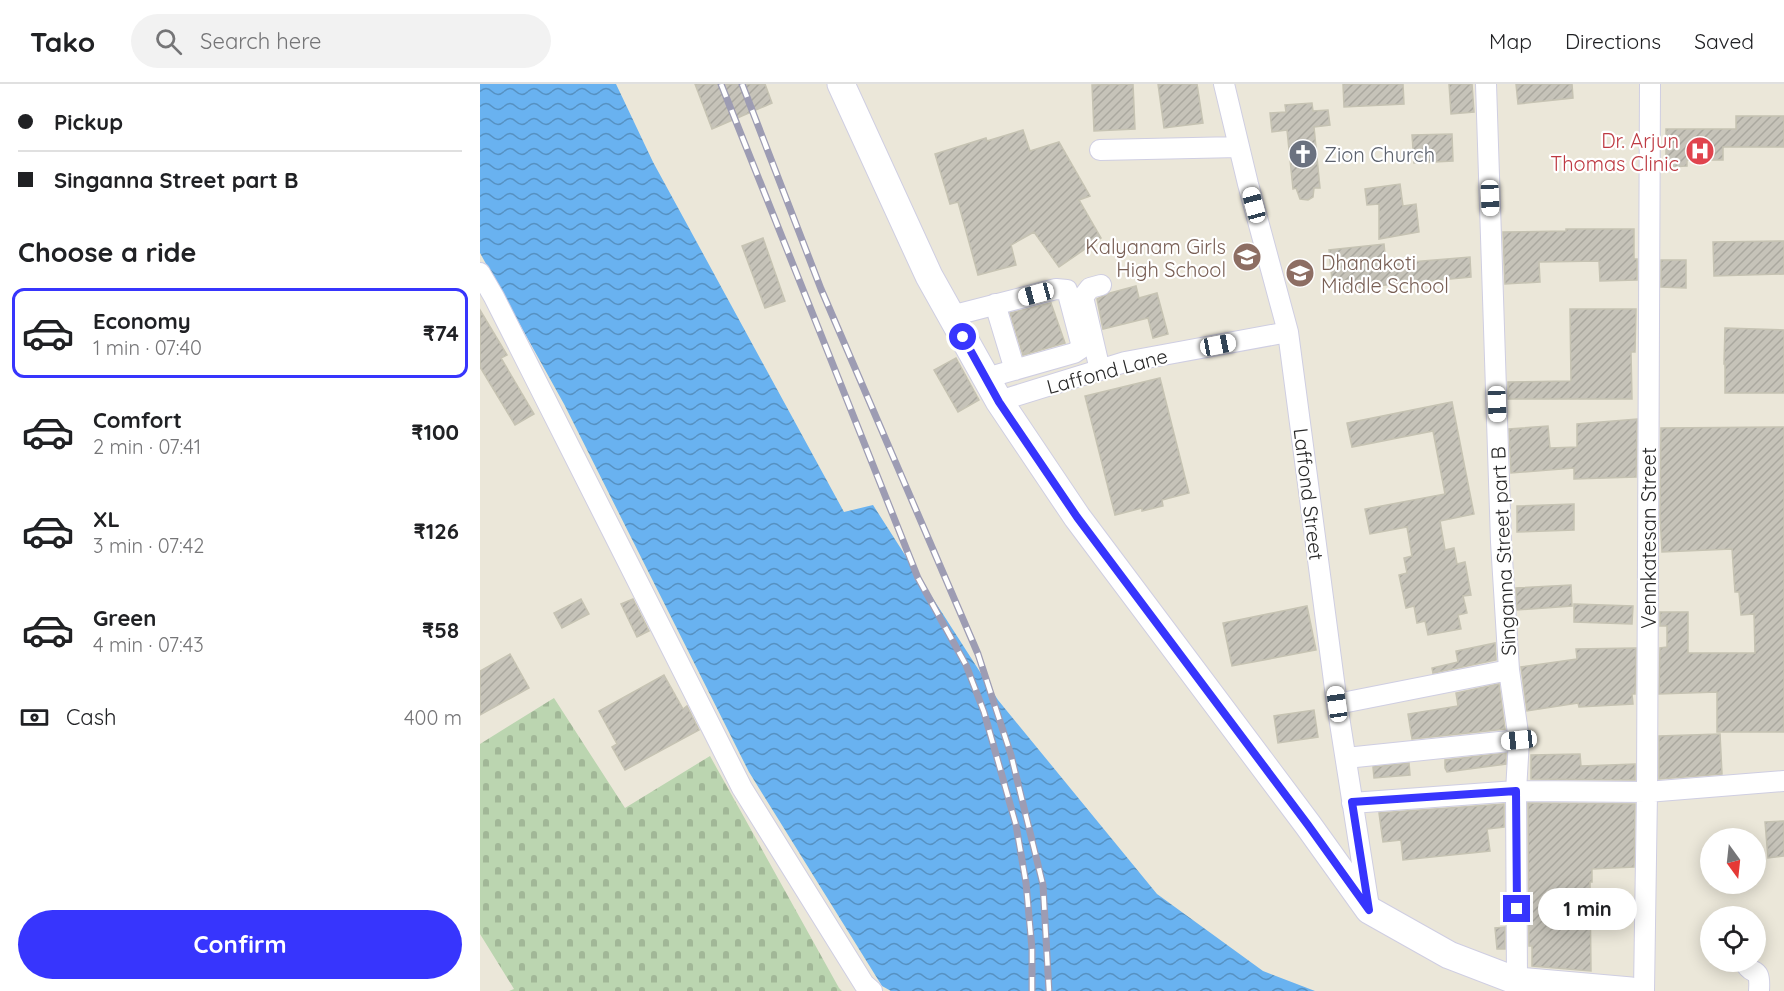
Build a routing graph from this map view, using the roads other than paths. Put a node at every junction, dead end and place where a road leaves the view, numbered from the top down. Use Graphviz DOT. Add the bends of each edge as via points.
graph roads {
  1 [pos="841,84"];
  2 [pos="1224,84"];
  3 [pos="1486,84"];
  4 [pos="1650,84"];
  5 [pos="1239,147"];
  6 [pos="1100,150"];
  7 [pos="480,273"];
  8 [pos="1101,285"];
  9 [pos="995,304"];
  10 [pos="951,316"];
  11 [pos="1288,332"];
  12 [pos="1016,370"];
  13 [pos="1100,370"];
  14 [pos="986,378"];
  15 [pos="999,402"];
  16 [pos="1509,670"];
  17 [pos="1337,704"];
  18 [pos="1519,740"];
  19 [pos="1346,758"];
  20 [pos="1784,781"];
  21 [pos="1516,791"];
  22 [pos="1647,792"];
  23 [pos="1352,802"];
  24 [pos="1369,910"];
  25 [pos="1756,972"];
  26 [pos="1517,981"];
  27 [pos="872,991"];
  28 [pos="1631,991"];
  29 [pos="1644,991"];
  30 [pos="1759,991"];
  1 -- 10 [label="street"];
  2 -- 5 [label="street, Laffond Street"];
  3 -- 16 [label="street, Singanna Street part B"];
  4 -- 22 [label="street, Vennkatesan Street"];
  5 -- 6 [label="street"];
  5 -- 11 [label="street, Laffond Street"];
  7 -- 27 [label="street" via="742,788"];
  8 -- 13 [label="street" via="1090,288 1083,297"];
  9 -- 10 [label="street"];
  9 -- 12 [label="street"];
  9 -- 12 [label="street" via="1056,289 1067,290 1080,349"];
  10 -- 14 [label="street"];
  11 -- 13 [label="street, Laffond Lane"];
  11 -- 17 [label="street, Laffond Street"];
  12 -- 14 [label="street"];
  13 -- 15 [label="street, Laffond Lane"];
  14 -- 15 [label="street"];
  15 -- 24 [label="street" via="1077,517"];
  16 -- 17 [label="street"];
  16 -- 18 [label="street, Singanna Street part B"];
  17 -- 19 [label="street, Laffond Street"];
  18 -- 19 [label="street"];
  18 -- 21 [label="street, Singanna Street part B"];
  19 -- 23 [label="street, Laffond Street"];
  20 -- 22 [label="street"];
  21 -- 22 [label="street"];
  21 -- 23 [label="street"];
  21 -- 26 [label="street, Singanna Street part B"];
  22 -- 29 [label="street, Vennkatesan Street"];
  23 -- 24 [label="street, Laffond Street"];
  24 -- 26 [label="street" via="1449,955"];
  25 -- 30 [label="street"];
  26 -- 28 [label="street"];
}
